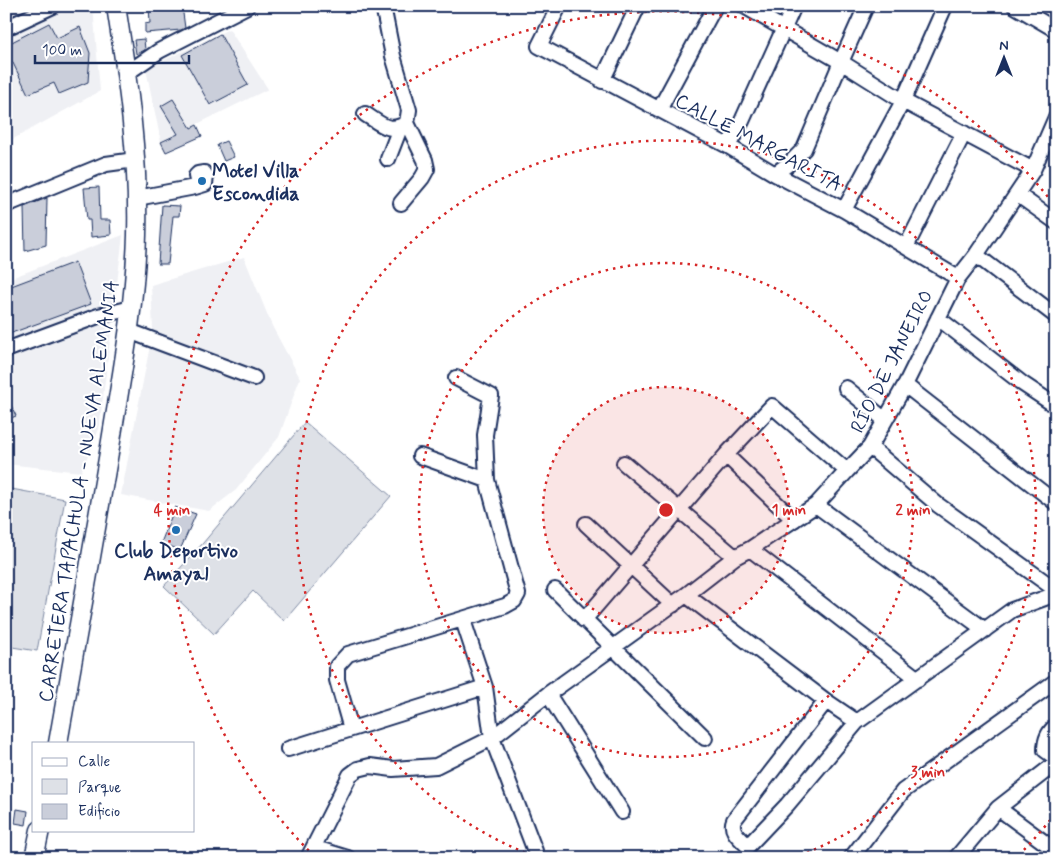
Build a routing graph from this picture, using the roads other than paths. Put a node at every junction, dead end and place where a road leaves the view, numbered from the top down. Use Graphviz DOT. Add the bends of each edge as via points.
graph roads {
  1 [pos="53,6"];
  2 [pos="116,6"];
  3 [pos="247,6"];
  4 [pos="383,6"];
  5 [pos="559,6"];
  6 [pos="638,6"];
  7 [pos="715,6"];
  8 [pos="744,6"];
  9 [pos="794,6"];
  10 [pos="866,6"];
  11 [pos="944,6"];
  12 [pos="1020,8"];
  13 [pos="6,28"];
  14 [pos="783,29"];
  15 [pos="1056,30"];
  16 [pos="841,62"];
  17 [pos="127,72"];
  18 [pos="602,81"];
  19 [pos="903,101"];
  20 [pos="658,110"];
  21 [pos="365,114"];
  22 [pos="1056,117"];
  23 [pos="403,125"];
  24 [pos="964,133"];
  25 [pos="728,146"];
  26 [pos="388,159"];
  27 [pos="135,160"];
  28 [pos="1033,170"];
  29 [pos="775,174"];
  30 [pos="198,186"];
  31 [pos="1017,194"];
  32 [pos="137,198"];
  33 [pos="401,203"];
  34 [pos="6,206"];
  35 [pos="844,210"];
  36 [pos="1056,222"];
  37 [pos="906,246"];
  38 [pos="976,255"];
  39 [pos="958,278"];
  40 [pos="132,308"];
  41 [pos="1056,316"];
  42 [pos="938,318"];
  43 [pos="129,331"];
  44 [pos="6,350"];
  45 [pos="254,378"];
  46 [pos="456,378"];
  47 [pos="905,385"];
  48 [pos="846,388"];
  49 [pos="1056,406"];
  50 [pos="885,420"];
  51 [pos="870,447"];
  52 [pos="726,455"];
  53 [pos="420,456"];
  54 [pos="624,463"];
  55 [pos="847,471"];
  56 [pos="487,480"];
  57 [pos="1056,503"];
  58 [pos="816,505"];
  59 [pos="679,510"];
  60 [pos="794,520"];
  61 [pos="586,524"];
  62 [pos="750,549"];
  63 [pos="735,557"];
  64 [pos="630,565"];
  65 [pos="555,590"];
  66 [pos="1056,590"];
  67 [pos="1056,594"];
  68 [pos="686,595"];
  69 [pos="673,605"];
  70 [pos="463,620"];
  71 [pos="584,620"];
  72 [pos="985,630"];
  73 [pos="613,649"];
  74 [pos="918,679"];
  75 [pos="1056,681"];
  76 [pos="485,687"];
  77 [pos="548,694"];
  78 [pos="826,701"];
  79 [pos="857,722"];
  80 [pos="1056,726"];
  81 [pos="351,729"];
  82 [pos="492,738"];
  83 [pos="705,738"];
  84 [pos="58,742"];
  85 [pos="288,749"];
  86 [pos="1056,758"];
  87 [pos="1056,763"];
  88 [pos="998,808"];
  89 [pos="622,812"];
  90 [pos="40,832"];
  91 [pos="535,851"];
  92 [pos="1056,852"];
  93 [pos="311,853"];
  94 [pos="34,858"];
  95 [pos="348,858"];
  96 [pos="851,858"];
  97 [pos="956,858"];
  98 [pos="1052,858"];
  1 -- 13 [label="street"];
  2 -- 17 [label="main road, CARRETERA TAPACHULA - NUEVA ALEMANIA"];
  3 -- 17 [label="street"];
  4 -- 23 [label="street" via="408,110"];
  5 -- 18 [label="street, CALLE MARGARITA" via="539,46"];
  6 -- 18 [label="street"];
  7 -- 20 [label="street"];
  8 -- 14 [label="street"];
  9 -- 14 [label="street"];
  10 -- 16 [label="street"];
  11 -- 19 [label="street"];
  12 -- 15 [label="street"];
  14 -- 16 [label="street"];
  14 -- 25 [label="street"];
  16 -- 19 [label="street"];
  16 -- 29 [label="street" via="804,149"];
  17 -- 27 [label="main road, CARRETERA TAPACHULA - NUEVA ALEMANIA"];
  18 -- 20 [label="street, CALLE MARGARITA"];
  19 -- 24 [label="street"];
  19 -- 35 [label="street"];
  20 -- 25 [label="street, CALLE MARGARITA"];
  21 -- 23 [label="street" via="387,128"];
  22 -- 28 [label="street, RÍO DE JANEIRO"];
  23 -- 26 [label="street"];
  23 -- 33 [label="street" via="425,160 427,169"];
  24 -- 28 [label="street"];
  24 -- 37 [label="street"];
  25 -- 29 [label="street, CALLE MARGARITA"];
  27 -- 32 [label="main road, CARRETERA TAPACHULA - NUEVA ALEMANIA"];
  27 -- 34 [label="street" via="106,164"];
  28 -- 31 [label="street, RÍO DE JANEIRO"];
  29 -- 35 [label="street, CALLE MARGARITA"];
  30 -- 32 [label="street"];
  31 -- 36 [label="street"];
  31 -- 38 [label="street, RÍO DE JANEIRO"];
  32 -- 40 [label="main road, CARRETERA TAPACHULA - NUEVA ALEMANIA"];
  35 -- 37 [label="street, CALLE MARGARITA"];
  37 -- 39 [label="street, CALLE MARGARITA"];
  38 -- 39 [label="street, RÍO DE JANEIRO"];
  38 -- 41 [label="street"];
  39 -- 42 [label="street, RÍO DE JANEIRO"];
  40 -- 43 [label="main road, CARRETERA TAPACHULA - NUEVA ALEMANIA"];
  40 -- 44 [label="street" via="98,316"];
  42 -- 47 [label="street, RÍO DE JANEIRO"];
  42 -- 49 [label="street"];
  43 -- 45 [label="street"];
  43 -- 84 [label="main road, CARRETERA TAPACHULA - NUEVA ALEMANIA"];
  46 -- 56 [label="street" via="491,396 485,435"];
  47 -- 50 [label="street, RÍO DE JANEIRO"];
  47 -- 57 [label="street"];
  48 -- 50 [label="street"];
  50 -- 51 [label="street, RÍO DE JANEIRO"];
  51 -- 55 [label="street, RÍO DE JANEIRO"];
  51 -- 66 [label="street" via="938,505"];
  52 -- 55 [label="street" via="772,406"];
  52 -- 59 [label="street"];
  52 -- 60 [label="street"];
  53 -- 56 [label="street"];
  54 -- 59 [label="street"];
  55 -- 58 [label="street, RÍO DE JANEIRO"];
  56 -- 70 [label="street" via="518,594 505,606"];
  58 -- 60 [label="street, RÍO DE JANEIRO"];
  58 -- 72 [label="street"];
  59 -- 63 [label="street"];
  59 -- 64 [label="street"];
  60 -- 62 [label="street, RÍO DE JANEIRO"];
  61 -- 64 [label="street"];
  62 -- 63 [label="street, RÍO DE JANEIRO"];
  62 -- 74 [label="street"];
  63 -- 68 [label="street, RÍO DE JANEIRO"];
  64 -- 69 [label="street"];
  64 -- 71 [label="street"];
  65 -- 71 [label="street"];
  67 -- 72 [label="street" via="1012,610"];
  68 -- 69 [label="street, RÍO DE JANEIRO"];
  68 -- 78 [label="street"];
  69 -- 73 [label="street, RÍO DE JANEIRO"];
  70 -- 76 [label="street"];
  70 -- 81 [label="street" via="348,654 338,666 337,680"];
  71 -- 73 [label="street"];
  72 -- 74 [label="street"];
  73 -- 77 [label="street, RÍO DE JANEIRO"];
  73 -- 83 [label="street"];
  74 -- 79 [label="street"];
  75 -- 96 [label="street" via="903,791"];
  76 -- 81 [label="street"];
  76 -- 82 [label="street"];
  77 -- 82 [label="street, RÍO DE JANEIRO"];
  77 -- 89 [label="street"];
  78 -- 79 [label="street"];
  78 -- 79 [label="street" via="734,820 732,829 748,846"];
  80 -- 86 [label="street" via="1045,740 1045,750"];
  81 -- 85 [label="street"];
  82 -- 91 [label="street"];
  82 -- 93 [label="street, RÍO DE JANEIRO" via="436,766 393,769 370,766 350,774"];
  87 -- 88 [label="street"];
  88 -- 92 [label="street"];
  88 -- 97 [label="street"];
  90 -- 94 [label="main road"];
  92 -- 98 [label="street"];
  93 -- 95 [label="street"];
}
